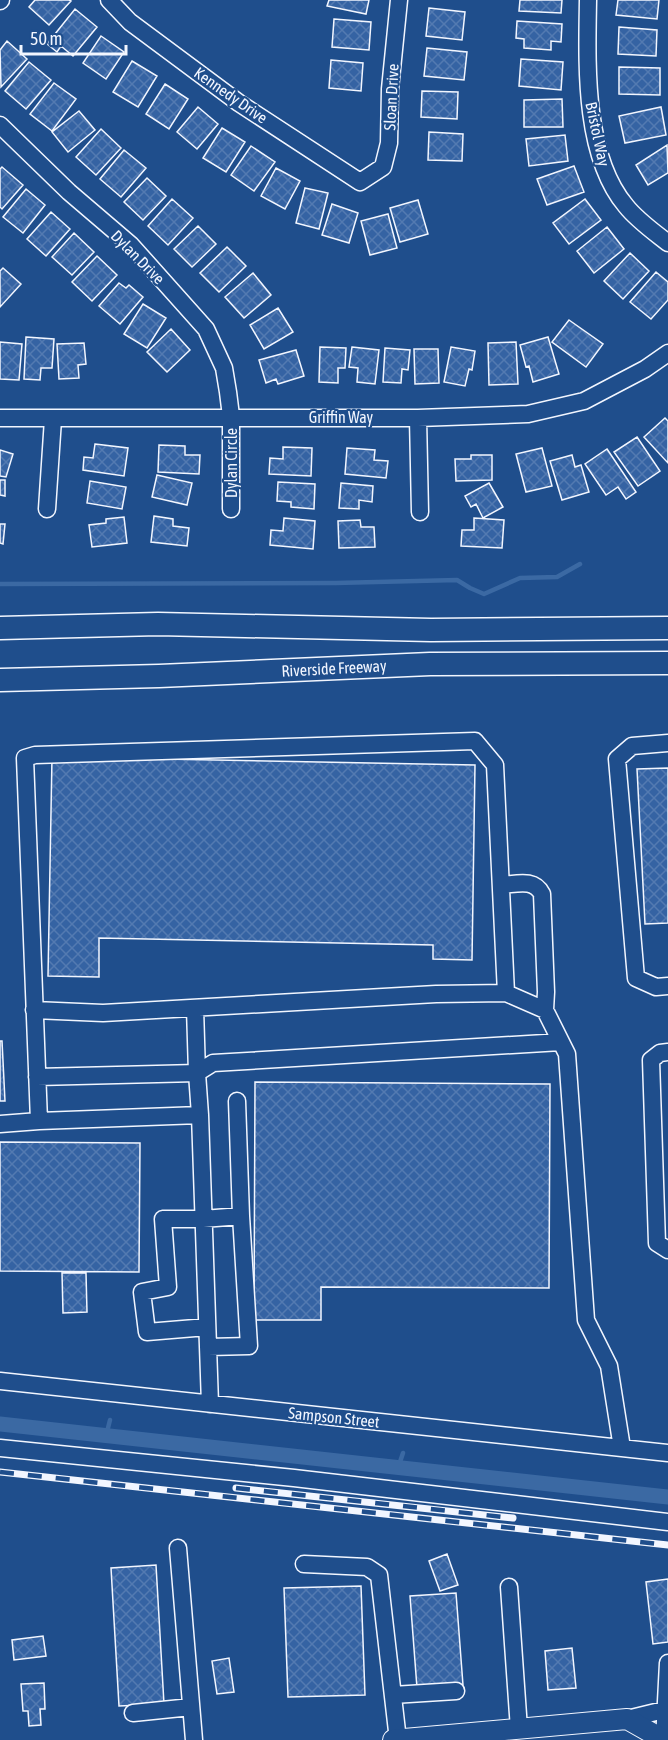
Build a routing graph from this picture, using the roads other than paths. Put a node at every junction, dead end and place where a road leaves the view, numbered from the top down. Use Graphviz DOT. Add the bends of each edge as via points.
graph roads {
  1 [pos="109,0"];
  2 [pos="399,0"];
  3 [pos="588,0"];
  4 [pos="0,125"];
  5 [pos="360,182"];
  6 [pos="668,243"];
  7 [pos="668,353"];
  8 [pos="231,416"];
  9 [pos="0,417"];
  10 [pos="418,418"];
  11 [pos="53,419"];
  12 [pos="47,509"];
  13 [pos="231,509"];
  14 [pos="420,512"];
  15 [pos="0,628"];
  16 [pos="668,628"];
  17 [pos="668,663"];
  18 [pos="0,680"];
  19 [pos="668,744"];
  20 [pos="501,885"];
  21 [pos="668,986"];
  22 [pos="506,993"];
  23 [pos="195,1008"];
  24 [pos="34,1010"];
  25 [pos="544,1010"];
  26 [pos="561,1042"];
  27 [pos="668,1052"];
  28 [pos="197,1073"];
  29 [pos="37,1077"];
  30 [pos="237,1101"];
  31 [pos="200,1114"];
  32 [pos="39,1121"];
  33 [pos="0,1124"];
  34 [pos="241,1216"];
  35 [pos="203,1219"];
  36 [pos="668,1250"];
  37 [pos="207,1327"];
  38 [pos="208,1347"];
  39 [pos="0,1381"];
  40 [pos="210,1404"];
  41 [pos="0,1448"];
  42 [pos="622,1448"];
  43 [pos="668,1453"];
  44 [pos="668,1522"];
  45 [pos="178,1548"];
  46 [pos="304,1564"];
  47 [pos="510,1587"];
  48 [pos="668,1663"];
  49 [pos="456,1691"];
  50 [pos="393,1695"];
  51 [pos="191,1707"];
  52 [pos="666,1709"];
  53 [pos="133,1713"];
  54 [pos="627,1719"];
  55 [pos="519,1729"];
  56 [pos="194,1740"];
  57 [pos="395,1740"];
  58 [pos="665,1740"];
  1 -- 5 [label="street, Kennedy Drive" via="130,22 239,103"];
  2 -- 5 [label="street, Sloan Drive" via="389,143 382,167"];
  3 -- 6 [label="street, Bristol Way" via="590,110 606,172 626,206"];
  4 -- 8 [label="street, Dylan Drive" via="131,245 206,329 224,368"];
  7 -- 10 [label="street, Griffin Way" via="584,401 528,414"];
  8 -- 10 [label="street, Griffin Way"];
  8 -- 11 [label="street, Griffin Way"];
  8 -- 13 [label="street, Dylan Circle"];
  9 -- 11 [label="street, Griffin Way"];
  10 -- 14 [label="street"];
  11 -- 12 [label="street"];
  15 -- 16 [label="highway" via="158,624 430,630"];
  17 -- 18 [label="highway, Riverside Freeway" via="430,664"];
  19 -- 21 [label="street" via="633,746 617,759 636,978 656,987"];
  20 -- 22 [label="street"];
  20 -- 24 [label="street" via="495,765 475,741 25,758"];
  20 -- 25 [label="street" via="532,884 542,894"];
  22 -- 23 [label="street"];
  22 -- 25 [label="street"];
  23 -- 24 [label="street"];
  23 -- 28 [label="street"];
  24 -- 29 [label="street"];
  25 -- 26 [label="street"];
  26 -- 28 [label="street" via="213,1063"];
  26 -- 42 [label="street" via="567,1054 586,1320 609,1366"];
  27 -- 36 [label="street" via="651,1060 657,1242"];
  28 -- 29 [label="street"];
  28 -- 31 [label="street"];
  29 -- 32 [label="street"];
  30 -- 34 [label="street"];
  31 -- 32 [label="street"];
  31 -- 35 [label="street"];
  32 -- 33 [label="street"];
  34 -- 35 [label="street"];
  34 -- 38 [label="street" via="249,1346"];
  35 -- 37 [label="street"];
  35 -- 37 [label="street" via="163,1219 168,1287 142,1292 147,1332"];
  37 -- 38 [label="street"];
  38 -- 40 [label="street"];
  39 -- 40 [label="street, Sampson Street"];
  40 -- 42 [label="street, Sampson Street"];
  41 -- 44 [label="street"];
  42 -- 43 [label="street, Sampson Street"];
  45 -- 51 [label="street"];
  46 -- 50 [label="street" via="367,1567 379,1575"];
  47 -- 55 [label="street"];
  48 -- 52 [label="street"];
  49 -- 50 [label="street"];
  50 -- 57 [label="street"];
  51 -- 53 [label="street"];
  51 -- 56 [label="street"];
  52 -- 54 [label="street"];
  52 -- 58 [label="street"];
  54 -- 55 [label="main road"];
  54 -- 58 [label="main road"];
  55 -- 57 [label="main road"];
}
